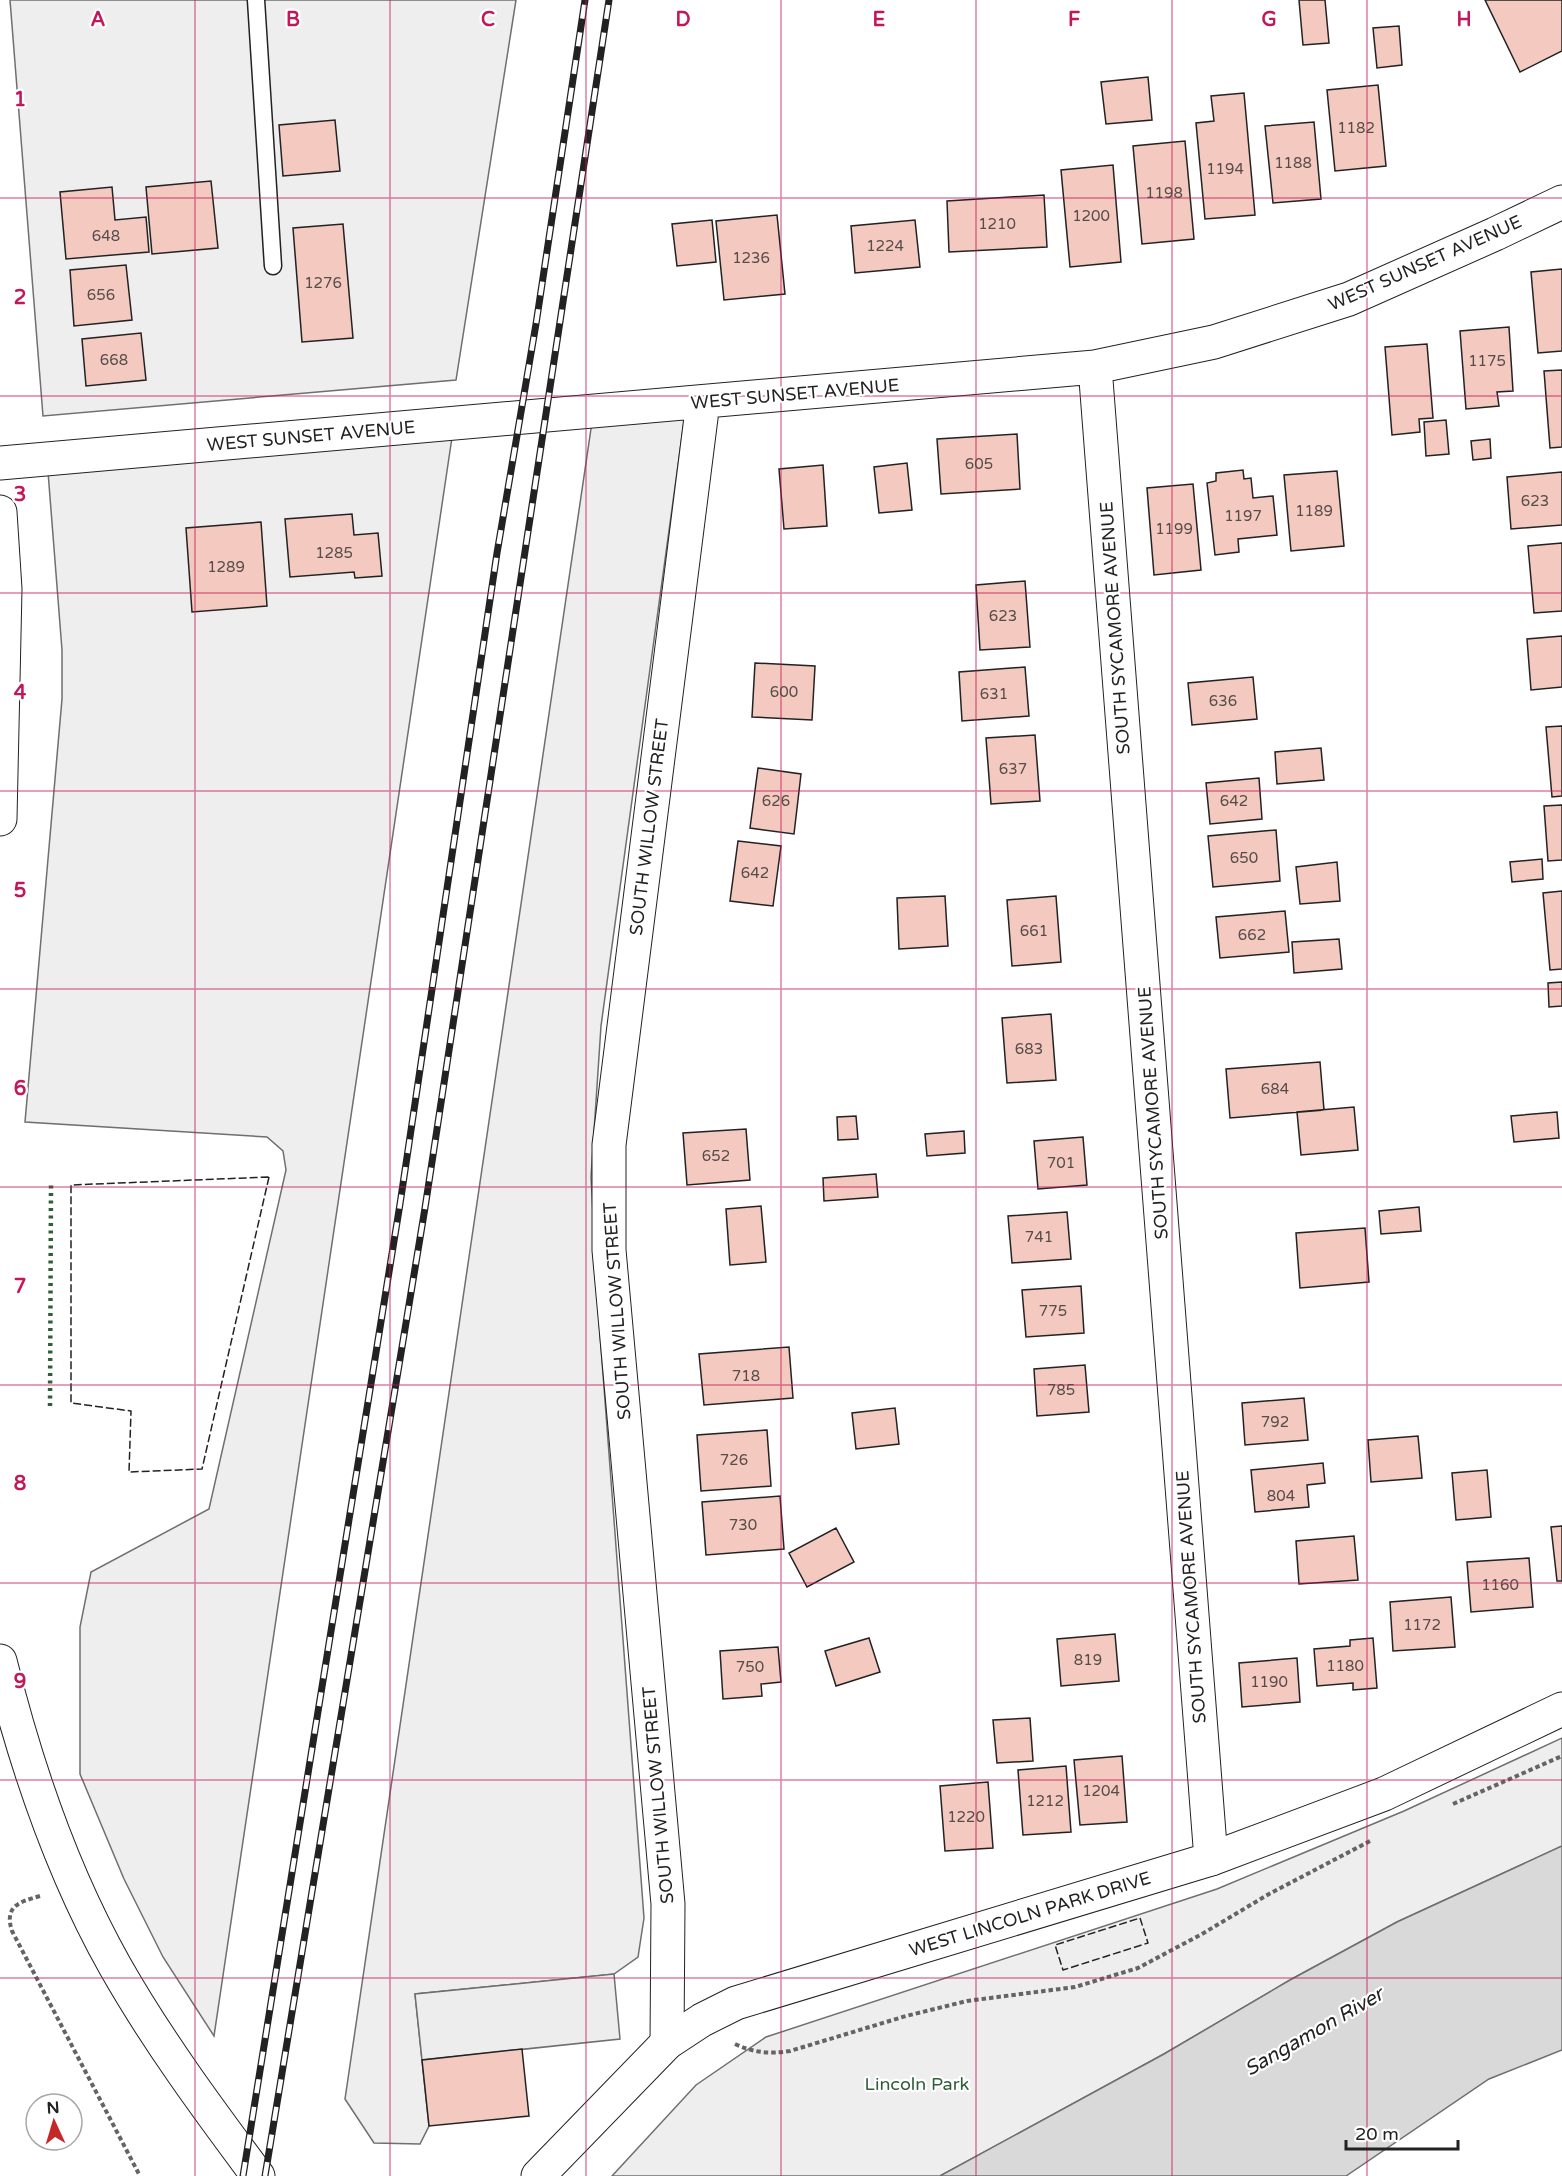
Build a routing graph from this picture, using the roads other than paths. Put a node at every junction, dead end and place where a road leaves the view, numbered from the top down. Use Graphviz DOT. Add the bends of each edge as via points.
graph roads {
  1 [pos="256,0"];
  2 [pos="1562,201"];
  3 [pos="273,266"];
  4 [pos="1095,367"];
  5 [pos="703,402"];
  6 [pos="0,463"];
  7 [pos="0,512"];
  8 [pos="0,819"];
  9 [pos="0,1661"];
  10 [pos="1562,1709"];
  11 [pos="1211,1859"];
  12 [pos="667,2043"];
  13 [pos="258,2176"];
  14 [pos="538,2176"];
  1 -- 3 [label="lane"];
  2 -- 4 [label="street, WEST SUNSET AVENUE" via="1349,299 1214,342"];
  4 -- 5 [label="street, WEST SUNSET AVENUE"];
  4 -- 11 [label="street, SOUTH SYCAMORE AVENUE"];
  5 -- 6 [label="street, WEST SUNSET AVENUE"];
  5 -- 12 [label="street, SOUTH WILLOW STREET" via="609,1145 609,1251 668,1904"];
  7 -- 8 [label="street" via="5,590"];
  9 -- 13 [label="street" via="41,1801 115,1966 215,2119"];
  10 -- 11 [label="street, WEST LINCOLN PARK DRIVE" via="1384,1794"];
  11 -- 12 [label="street, WEST LINCOLN PARK DRIVE" via="736,2003"];
  12 -- 14 [label="street, WEST LINCOLN PARK DRIVE"];
}
